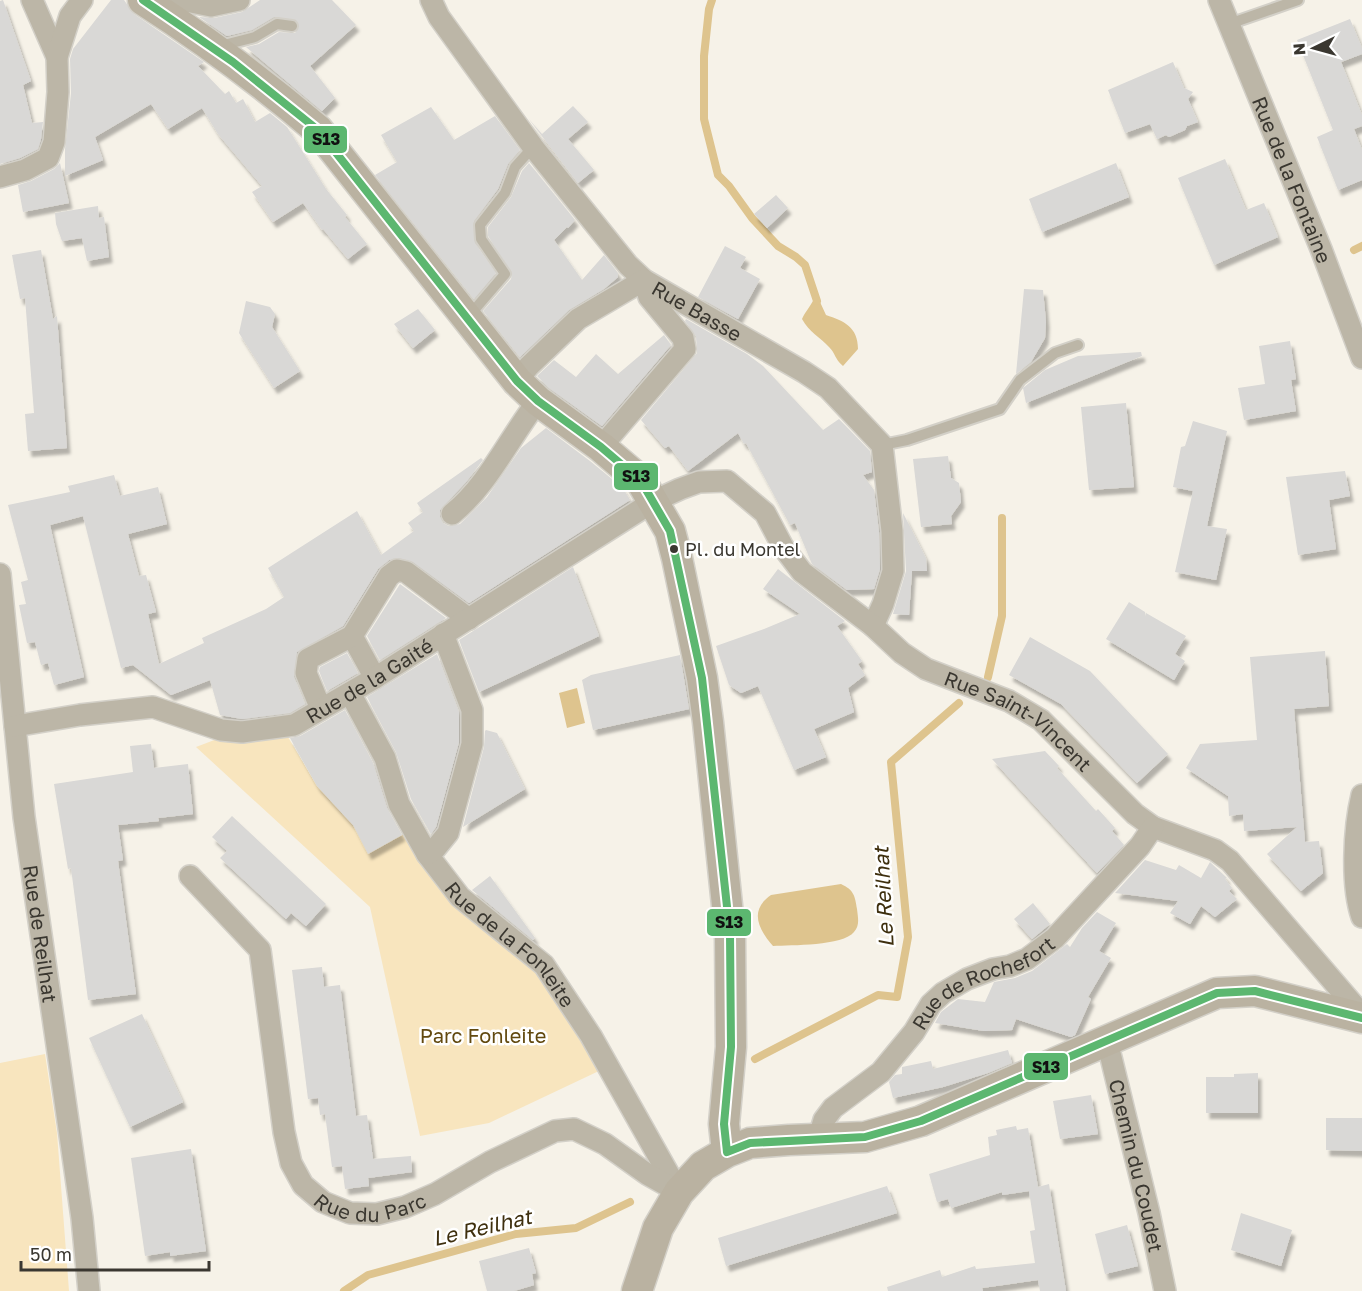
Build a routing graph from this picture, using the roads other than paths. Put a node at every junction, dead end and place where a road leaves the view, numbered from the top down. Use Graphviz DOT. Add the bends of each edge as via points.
graph roads {
  1 [pos="32,0"];
  2 [pos="82,0"];
  3 [pos="143,0"];
  4 [pos="181,0"];
  5 [pos="239,0"];
  6 [pos="431,0"];
  7 [pos="1219,0"];
  8 [pos="1298,0"];
  9 [pos="1229,24"];
  10 [pos="292,26"];
  11 [pos="213,48"];
  12 [pos="57,57"];
  13 [pos="533,147"];
  14 [pos="0,177"];
  15 [pos="644,280"];
  16 [pos="467,318"];
  17 [pos="1078,345"];
  18 [pos="1362,358"];
  19 [pos="517,381"];
  20 [pos="538,401"];
  21 [pos="882,445"];
  22 [pos="601,447"];
  23 [pos="654,501"];
  24 [pos="452,514"];
  25 [pos="0,574"];
  26 [pos="469,619"];
  27 [pos="873,626"];
  28 [pos="443,634"];
  29 [pos="352,636"];
  30 [pos="375,678"];
  31 [pos="350,693"];
  32 [pos="321,709"];
  33 [pos="15,726"];
  34 [pos="1362,795"];
  35 [pos="1153,827"];
  36 [pos="427,854"];
  37 [pos="190,876"];
  38 [pos="1362,917"];
  39 [pos="1362,1016"];
  40 [pos="1107,1041"];
  41 [pos="818,1140"];
  42 [pos="727,1152"];
  43 [pos="679,1192"];
  44 [pos="89,1291"];
  45 [pos="637,1291"];
  46 [pos="1165,1291"];
  1 -- 12 [label="street"];
  2 -- 12 [label="street" via="70,16"];
  3 -- 11 [label="street"];
  4 -- 5 [label="street" via="212,6"];
  6 -- 13 [label="street, Rue Basse" via="439,17"];
  7 -- 9 [label="street, Rue de la Fontaine"];
  8 -- 9 [label="lane"];
  9 -- 18 [label="street, Rue de la Fontaine"];
  10 -- 11 [label="lane" via="277,24 255,38"];
  11 -- 16 [label="street" via="318,130"];
  12 -- 14 [label="street" via="54,142 48,158"];
  13 -- 15 [label="street, Rue Basse"];
  13 -- 16 [label="lane" via="515,167 505,193 480,225 481,239 505,274"];
  15 -- 19 [label="street" via="578,319"];
  15 -- 21 [label="street, Rue Basse" via="828,388"];
  15 -- 22 [label="street" via="649,297 684,338 685,349"];
  16 -- 19 [label="street"];
  17 -- 21 [label="lane" via="1055,353 1020,380 1000,409"];
  19 -- 20 [label="street"];
  20 -- 22 [label="street"];
  20 -- 24 [label="street" via="500,459"];
  21 -- 27 [label="street" via="893,571"];
  22 -- 23 [label="street" via="640,481"];
  23 -- 26 [label="street, Rue de la Gaité"];
  23 -- 27 [label="street, Rue Saint-Vincent" via="699,482 727,481 765,513 802,572"];
  23 -- 42 [label="street" via="670,531 677,558 708,722 730,934 731,1047 724,1124"];
  25 -- 33 [label="street, Rue de Reilhat"];
  26 -- 28 [label="street, Rue de la Gaité"];
  26 -- 29 [label="street" via="406,572 397,570 389,576"];
  27 -- 35 [label="street, Rue Saint-Vincent" via="926,669 1009,701 1041,720 1115,796"];
  28 -- 30 [label="street, Rue de la Gaité"];
  28 -- 36 [label="street" via="472,710 472,744 448,832"];
  29 -- 30 [label="street"];
  29 -- 32 [label="street" via="308,659 306,673"];
  30 -- 31 [label="street, Rue de la Gaité"];
  31 -- 32 [label="street, Rue de la Gaité"];
  31 -- 36 [label="street, Rue de la Fonleite" via="385,758 399,804"];
  32 -- 33 [label="street, Rue de la Gaité" via="294,725 243,732 221,730 153,707"];
  33 -- 44 [label="street, Rue de Reilhat"];
  34 -- 38 [label="street" via="1355,858"];
  35 -- 39 [label="street, Rue Saint-Vincent" via="1215,850 1230,861"];
  35 -- 41 [label="street, Rue de Rochefort" via="1054,938 1027,959 984,972 943,993 931,1004 881,1072 833,1108 824,1119"];
  36 -- 43 [label="street, Rue de la Fonleite" via="460,897 544,965 591,1036"];
  37 -- 43 [label="street, Rue du Parc" via="260,950 291,1163 303,1185 323,1202 350,1213 377,1214 405,1207 555,1131 574,1128"];
  39 -- 40 [label="street" via="1255,991 1217,993"];
  40 -- 41 [label="street" via="921,1121 865,1137"];
  40 -- 46 [label="street, Chemin du Coudet"];
  41 -- 42 [label="street" via="750,1143"];
  42 -- 43 [label="street" via="702,1166"];
  43 -- 45 [label="street" via="657,1228"];
}
